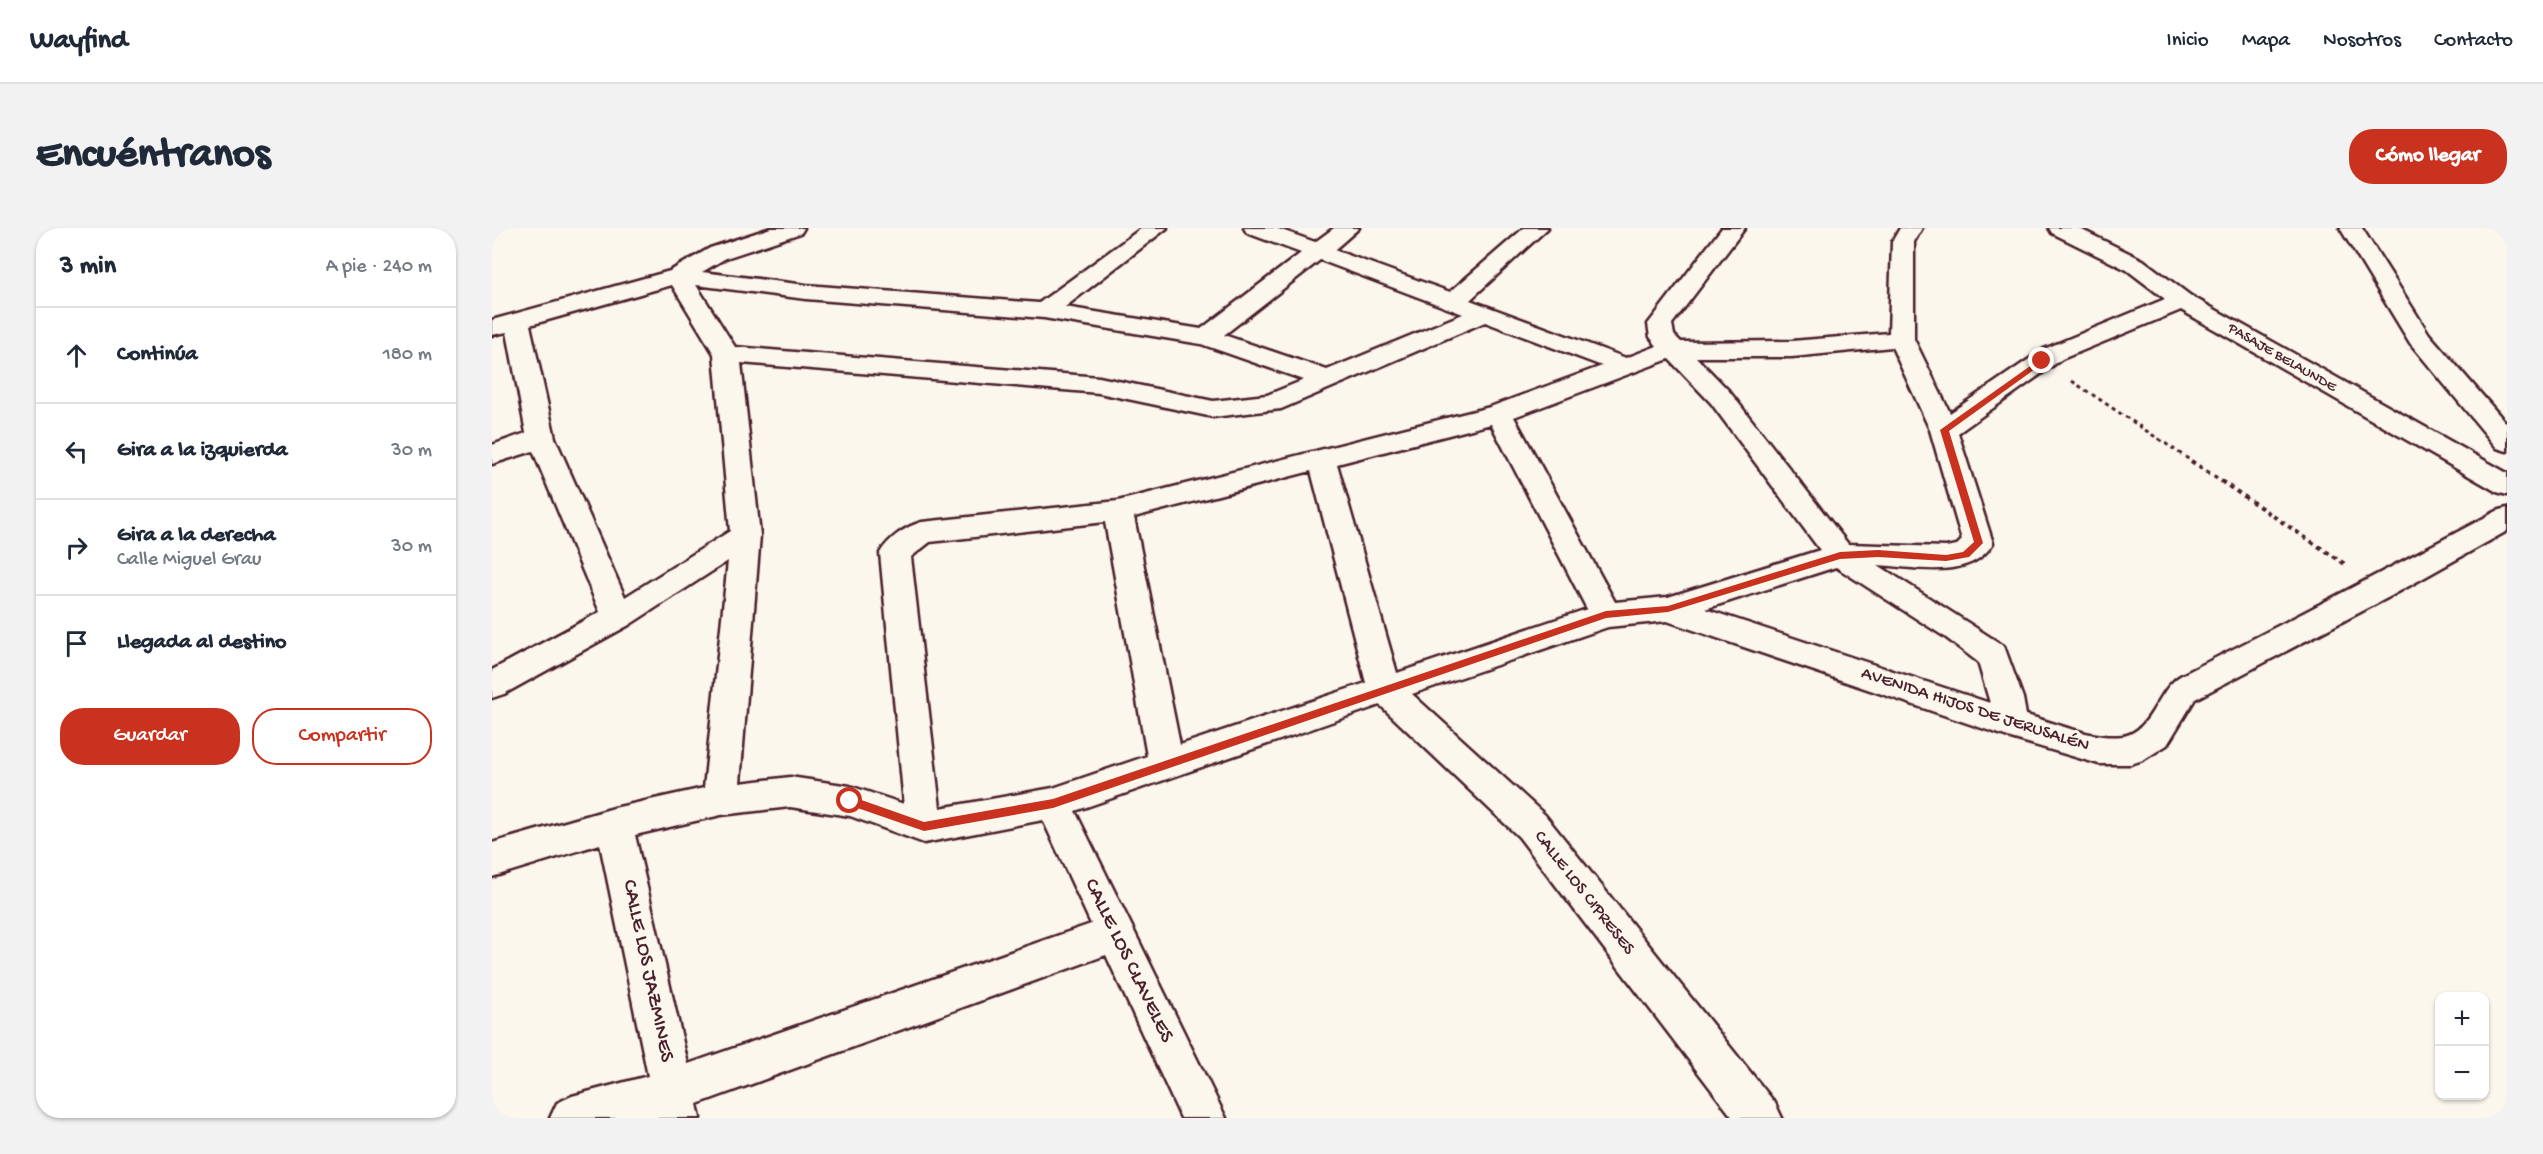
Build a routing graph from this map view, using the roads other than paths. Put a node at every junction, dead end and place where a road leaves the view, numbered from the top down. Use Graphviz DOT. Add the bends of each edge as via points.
graph roads {
  1 [pos="793,228"];
  2 [pos="1156,228"];
  3 [pos="1255,228"];
  4 [pos="1348,228"];
  5 [pos="1537,228"];
  6 [pos="1734,228"];
  7 [pos="1911,228"];
  8 [pos="2060,228"];
  9 [pos="2351,228"];
  10 [pos="1317,251"];
  11 [pos="678,276"];
  12 [pos="1454,301"];
  13 [pos="2182,301"];
  14 [pos="1044,311"];
  15 [pos="1486,313"];
  16 [pos="504,324"];
  17 [pos="1206,337"];
  18 [pos="1901,339"];
  19 [pos="1671,350"];
  20 [pos="727,354"];
  21 [pos="1627,367"];
  22 [pos="1326,379"];
  23 [pos="1500,413"];
  24 [pos="1944,430"];
  25 [pos="541,438"];
  26 [pos="2507,442"];
  27 [pos="492,455"];
  28 [pos="1322,459"];
  29 [pos="2507,485"];
  30 [pos="1118,511"];
  31 [pos="2507,518"];
  32 [pos="745,535"];
  33 [pos="1840,555"];
  34 [pos="1668,609"];
  35 [pos="1606,615"];
  36 [pos="618,617"];
  37 [pos="492,685"];
  38 [pos="1385,690"];
  39 [pos="2011,724"];
  40 [pos="1167,765"];
  41 [pos="721,800"];
  42 [pos="1053,803"];
  43 [pos="614,824"];
  44 [pos="924,827"];
  45 [pos="492,861"];
  46 [pos="1115,934"];
  47 [pos="676,1104"];
  48 [pos="572,1118"];
  49 [pos="1204,1118"];
  50 [pos="1760,1118"];
  1 -- 11 [label="street" via="718,253"];
  2 -- 14 [label="street"];
  3 -- 10 [label="street"];
  4 -- 10 [label="street"];
  5 -- 12 [label="street"];
  6 -- 19 [label="street" via="1660,324 1662,337"];
  7 -- 18 [label="street" via="1903,242"];
  8 -- 13 [label="street, PASAJE BELAUNDE" via="2135,265"];
  9 -- 26 [label="street" via="2419,339"];
  10 -- 12 [label="street"];
  10 -- 17 [label="street"];
  11 -- 14 [label="street" via="806,292"];
  11 -- 16 [label="street"];
  11 -- 20 [label="street"];
  12 -- 15 [label="street"];
  13 -- 24 [label="street" via="2053,354"];
  13 -- 29 [label="street, PASAJE BELAUNDE"];
  14 -- 17 [label="street"];
  15 -- 21 [label="street"];
  15 -- 22 [label="street"];
  16 -- 25 [label="street"];
  17 -- 22 [label="street"];
  18 -- 19 [label="street" via="1792,349"];
  18 -- 24 [label="street"];
  19 -- 21 [label="street"];
  19 -- 33 [label="street" via="1720,397"];
  20 -- 22 [label="street" via="1099,385 1213,409 1272,403"];
  20 -- 32 [label="street"];
  21 -- 23 [label="street"];
  23 -- 28 [label="street"];
  23 -- 35 [label="street"];
  24 -- 33 [label="street" via="1978,543 1966,554 1946,558"];
  25 -- 27 [label="street"];
  25 -- 36 [label="street"];
  28 -- 30 [label="street"];
  28 -- 38 [label="street"];
  30 -- 40 [label="street"];
  30 -- 44 [label="street" via="922,532 895,553"];
  31 -- 39 [label="street, AVENIDA HIJOS DE JERUSALÉN" via="2183,690 2155,735 2131,750 2099,750"];
  32 -- 36 [label="street"];
  32 -- 41 [label="street"];
  33 -- 34 [label="street"];
  33 -- 39 [label="street" via="1992,655"];
  34 -- 35 [label="street"];
  34 -- 39 [label="street, AVENIDA HIJOS DE JERUSALÉN"];
  35 -- 38 [label="street"];
  36 -- 37 [label="street"];
  38 -- 40 [label="street"];
  38 -- 50 [label="street, CALLE LOS CIPRESES" via="1532,826"];
  40 -- 42 [label="street"];
  41 -- 43 [label="street"];
  41 -- 44 [label="street" via="790,792 850,801"];
  42 -- 44 [label="street"];
  42 -- 46 [label="street, CALLE LOS CLAVELES"];
  43 -- 45 [label="street"];
  43 -- 47 [label="street, CALLE LOS JAZMINES"];
  46 -- 47 [label="street"];
  46 -- 49 [label="street, CALLE LOS CLAVELES"];
  47 -- 48 [label="street"];
}
